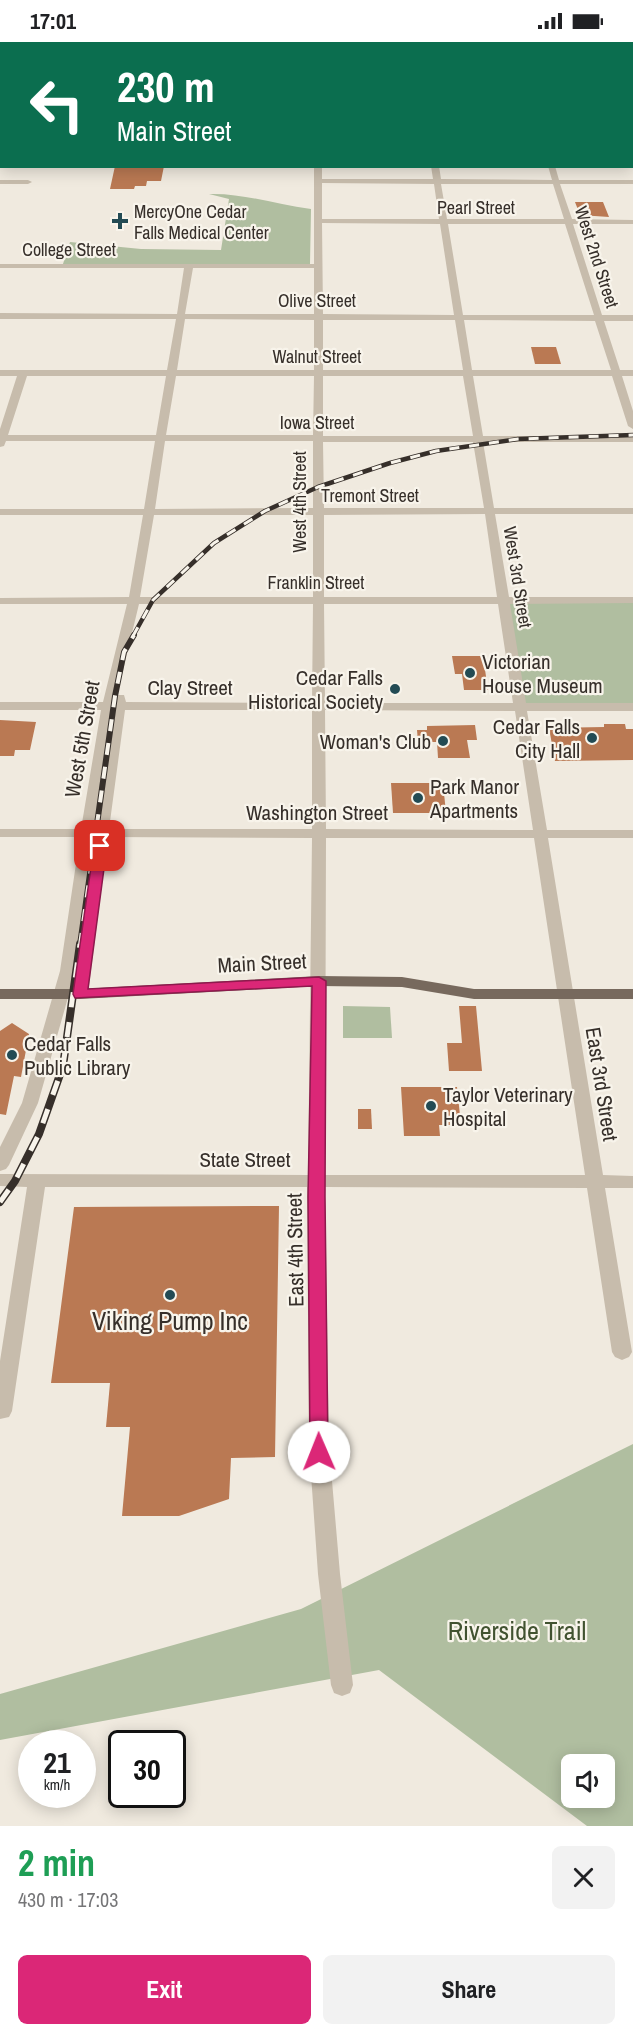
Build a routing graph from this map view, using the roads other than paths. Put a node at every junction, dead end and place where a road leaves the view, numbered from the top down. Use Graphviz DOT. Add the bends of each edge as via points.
graph roads {
  1 [pos="318,168"];
  2 [pos="435,168"];
  3 [pos="552,168"];
  4 [pos="318,181"];
  5 [pos="437,181"];
  6 [pos="0,182"];
  7 [pos="28,182"];
  8 [pos="555,182"];
  9 [pos="633,182"];
  10 [pos="318,221"];
  11 [pos="444,222"];
  12 [pos="568,222"];
  13 [pos="633,222"];
  14 [pos="0,266"];
  15 [pos="189,266"];
  16 [pos="318,266"];
  17 [pos="0,316"];
  18 [pos="180,317"];
  19 [pos="318,317"];
  20 [pos="458,317"];
  21 [pos="599,317"];
  22 [pos="633,318"];
  23 [pos="0,373"];
  24 [pos="23,373"];
  25 [pos="171,373"];
  26 [pos="318,373"];
  27 [pos="467,373"];
  28 [pos="616,373"];
  29 [pos="633,373"];
  30 [pos="633,426"];
  31 [pos="160,438"];
  32 [pos="319,439"];
  33 [pos="478,439"];
  34 [pos="633,439"];
  35 [pos="1,440"];
  36 [pos="148,511"];
  37 [pos="318,511"];
  38 [pos="489,511"];
  39 [pos="633,511"];
  40 [pos="0,512"];
  41 [pos="319,600"];
  42 [pos="503,600"];
  43 [pos="633,600"];
  44 [pos="0,601"];
  45 [pos="134,601"];
  46 [pos="0,706"];
  47 [pos="113,706"];
  48 [pos="319,706"];
  49 [pos="519,706"];
  50 [pos="633,706"];
  51 [pos="0,833"];
  52 [pos="87,833"];
  53 [pos="102,833"];
  54 [pos="319,833"];
  55 [pos="540,834"];
  56 [pos="633,834"];
  57 [pos="319,981"];
  58 [pos="0,994"];
  59 [pos="62,994"];
  60 [pos="80,994"];
  61 [pos="565,994"];
  62 [pos="633,994"];
  63 [pos="0,1165"];
  64 [pos="0,1180"];
  65 [pos="37,1180"];
  66 [pos="316,1181"];
  67 [pos="594,1182"];
  68 [pos="633,1182"];
  69 [pos="622,1352"];
  70 [pos="1,1411"];
  71 [pos="342,1685"];
  1 -- 4 [label="street, West 4th Street"];
  2 -- 5 [label="street, West 3rd Street"];
  3 -- 8 [label="street, West 2nd Street"];
  4 -- 5 [label="street"];
  4 -- 10 [label="street, West 4th Street"];
  5 -- 8 [label="street"];
  5 -- 11 [label="street, West 3rd Street"];
  6 -- 7 [label="street"];
  8 -- 9 [label="street"];
  8 -- 12 [label="street, West 2nd Street"];
  10 -- 11 [label="street, Pearl Street"];
  10 -- 16 [label="street, West 4th Street"];
  11 -- 12 [label="street, Pearl Street"];
  11 -- 20 [label="street, West 3rd Street"];
  12 -- 13 [label="street, Pearl Street"];
  12 -- 21 [label="street, West 2nd Street"];
  14 -- 15 [label="street, College Street"];
  15 -- 16 [label="street, College Street"];
  15 -- 18 [label="street, West 5th Street"];
  16 -- 19 [label="street, West 4th Street"];
  17 -- 18 [label="street, Olive Street"];
  18 -- 19 [label="street, Olive Street"];
  18 -- 25 [label="street, West 5th Street"];
  19 -- 20 [label="street, Olive Street"];
  19 -- 26 [label="street, West 4th Street"];
  20 -- 21 [label="street, Olive Street"];
  20 -- 27 [label="street, West 3rd Street"];
  21 -- 22 [label="street, Olive Street"];
  21 -- 28 [label="street, West 2nd Street"];
  23 -- 24 [label="street, Walnut Street"];
  24 -- 25 [label="street, Walnut Street"];
  24 -- 35 [label="street"];
  25 -- 26 [label="street, Walnut Street"];
  25 -- 31 [label="street, West 5th Street"];
  26 -- 27 [label="street, Walnut Street"];
  26 -- 32 [label="street, West 4th Street"];
  27 -- 28 [label="street, Walnut Street"];
  27 -- 33 [label="street, West 3rd Street"];
  28 -- 29 [label="street, Walnut Street"];
  28 -- 30 [label="street, West 2nd Street"];
  31 -- 32 [label="street, Iowa Street"];
  31 -- 35 [label="street, Iowa Street"];
  31 -- 36 [label="street, West 5th Street"];
  32 -- 33 [label="street, Iowa Street"];
  32 -- 37 [label="street, West 4th Street"];
  33 -- 34 [label="street, Iowa Street"];
  33 -- 38 [label="street, West 3rd Street"];
  36 -- 37 [label="street, Tremont Street"];
  36 -- 40 [label="street, Tremont Street"];
  36 -- 45 [label="street, West 5th Street"];
  37 -- 38 [label="street, Tremont Street"];
  37 -- 41 [label="street, West 4th Street"];
  38 -- 39 [label="street, Tremont Street"];
  38 -- 42 [label="street, West 3rd Street"];
  41 -- 42 [label="street, Franklin Street"];
  41 -- 45 [label="street, Franklin Street"];
  41 -- 48 [label="street, West 4th Street"];
  42 -- 43 [label="street, Franklin Street"];
  42 -- 49 [label="street, West 3rd Street"];
  44 -- 45 [label="street, Franklin Street"];
  45 -- 47 [label="street, West 5th Street"];
  46 -- 47 [label="street, Clay Street"];
  47 -- 48 [label="street, Clay Street"];
  47 -- 52 [label="street, West 5th Street"];
  47 -- 53 [label="street, West 5th Street"];
  48 -- 49 [label="street, Clay Street"];
  48 -- 54 [label="street, West 4th Street"];
  49 -- 50 [label="street, Clay Street"];
  49 -- 55 [label="street, West 3rd Street"];
  51 -- 52 [label="street, Washington Street"];
  52 -- 53 [label="street, Washington Street"];
  52 -- 59 [label="street, West 5th Street"];
  53 -- 54 [label="street, Washington Street"];
  53 -- 60 [label="street, West 5th Street"];
  54 -- 55 [label="street, Washington Street"];
  54 -- 57 [label="street, West 4th Street"];
  55 -- 56 [label="street, Washington Street"];
  55 -- 61 [label="street, West 3rd Street"];
  57 -- 60 [label="main road, Main Street"];
  57 -- 61 [label="main road, Main Street" via="402,982 474,994"];
  57 -- 66 [label="street, East 4th Street"];
  58 -- 59 [label="main road, Main Street"];
  59 -- 60 [label="main road, Main Street"];
  59 -- 63 [label="street, West 5th Street" via="30,1103"];
  61 -- 62 [label="main road, Main Street"];
  61 -- 67 [label="street, East 3rd Street"];
  64 -- 65 [label="street, State Street"];
  65 -- 66 [label="street, State Street"];
  65 -- 70 [label="street"];
  66 -- 67 [label="street, State Street"];
  66 -- 71 [label="street, East 4th Street" via="319,1446"];
  67 -- 68 [label="street, State Street"];
  67 -- 69 [label="street, East 3rd Street"];
}
